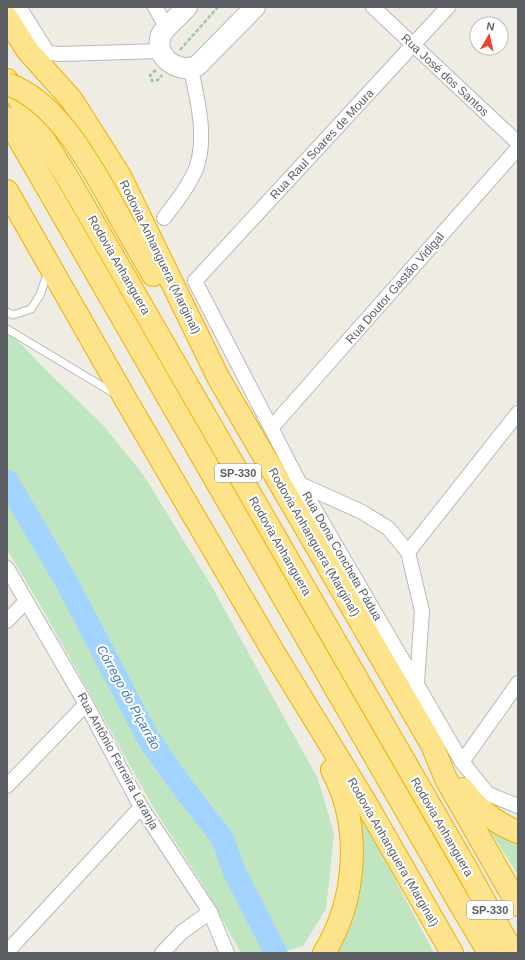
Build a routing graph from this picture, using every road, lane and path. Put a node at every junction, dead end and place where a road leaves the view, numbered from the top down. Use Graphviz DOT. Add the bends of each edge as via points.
graph roads {
  1 [pos="19,7"];
  2 [pos="155,7"];
  3 [pos="187,7"];
  4 [pos="218,7"];
  5 [pos="255,7"];
  6 [pos="373,7"];
  7 [pos="448,7"];
  8 [pos="7,18"];
  9 [pos="167,28"];
  10 [pos="414,45"];
  11 [pos="165,57"];
  12 [pos="191,69"];
  13 [pos="7,80"];
  14 [pos="7,84"];
  15 [pos="7,118"];
  16 [pos="518,143"];
  17 [pos="518,148"];
  18 [pos="7,191"];
  19 [pos="164,218"];
  20 [pos="51,266"];
  21 [pos="195,281"];
  22 [pos="7,312"];
  23 [pos="7,329"];
  24 [pos="218,377"];
  25 [pos="126,400"];
  26 [pos="518,413"];
  27 [pos="272,427"];
  28 [pos="300,484"];
  29 [pos="408,552"];
  30 [pos="7,568"];
  31 [pos="26,601"];
  32 [pos="7,621"];
  33 [pos="274,653"];
  34 [pos="417,683"];
  35 [pos="518,683"];
  36 [pos="86,704"];
  37 [pos="432,745"];
  38 [pos="462,762"];
  39 [pos="7,786"];
  40 [pos="518,806"];
  41 [pos="141,807"];
  42 [pos="518,832"];
  43 [pos="518,905"];
  44 [pos="210,912"];
  45 [pos="7,952"];
  46 [pos="162,953"];
  47 [pos="227,953"];
  48 [pos="324,953"];
  49 [pos="452,953"];
  50 [pos="489,953"];
  51 [pos="513,953"];
  1 -- 11 [label="street" via="48,53"];
  2 -- 9 [label="street"];
  3 -- 9 [label="street"];
  4 -- 11 [label="path"];
  5 -- 12 [label="street" via="197,66"];
  6 -- 10 [label="street, Rua José dos Santos"];
  7 -- 10 [label="street, Rua Raul Soares de Moura"];
  8 -- 24 [label="highway, Rodovia Anhanguera (Marginal)" via="27,50 71,99 120,176"];
  9 -- 11 [label="street" via="160,43"];
  10 -- 16 [label="street, Rua José dos Santos"];
  10 -- 21 [label="street, Rua Raul Soares de Moura"];
  11 -- 12 [label="street"];
  12 -- 19 [label="street" via="199,117 200,154 197,166 182,195"];
  13 -- 51 [label="highway, Rodovia Anhanguera / SP-330, bridge" via="69,180"];
  14 -- 24 [label="highway, bridge" via="28,93 58,120 104,189 171,307"];
  15 -- 50 [label="highway, Rodovia Anhanguera / SP-330, bridge"];
  17 -- 27 [label="street, Rua Doutor Gastão Vidigal"];
  18 -- 20 [label="highway, Rodovia Anhanguera (Marginal)"];
  20 -- 22 [label="lane" via="40,295 31,309 13,315"];
  20 -- 25 [label="highway, Rodovia Anhanguera (Marginal)"];
  21 -- 27 [label="street, Rua Dona Concheta Pádua"];
  23 -- 25 [label="lane"];
  24 -- 37 [label="highway, Rodovia Anhanguera (Marginal)"];
  25 -- 33 [label="highway, Rodovia Anhanguera (Marginal)"];
  26 -- 29 [label="street"];
  27 -- 28 [label="street, Rua Dona Concheta Pádua"];
  28 -- 29 [label="street" via="362,512 388,528"];
  28 -- 34 [label="street, Rua Dona Concheta Pádua"];
  29 -- 34 [label="street" via="422,611"];
  30 -- 31 [label="street, Rua Antônio Ferreira Laranja"];
  31 -- 32 [label="street"];
  31 -- 36 [label="street, Rua Antônio Ferreira Laranja"];
  33 -- 48 [label="highway" via="283,679 341,788 350,820 352,856 347,893 339,921"];
  33 -- 49 [label="highway, Rodovia Anhanguera (Marginal)" via="364,800"];
  34 -- 38 [label="street, Rua Dona Concheta Pádua"];
  35 -- 38 [label="street"];
  36 -- 39 [label="street"];
  36 -- 41 [label="street, Rua Antônio Ferreira Laranja"];
  37 -- 42 [label="highway" via="472,801 496,821"];
  37 -- 43 [label="highway, Rodovia Anhanguera (Marginal)" via="446,779"];
  38 -- 40 [label="street, Rua Dona Concheta Pádua" via="488,794"];
  41 -- 44 [label="street, Rua Antônio Ferreira Laranja"];
  41 -- 45 [label="street"];
  44 -- 46 [label="street" via="182,932"];
  44 -- 47 [label="street, Rua Antônio Ferreira Laranja"];
}
